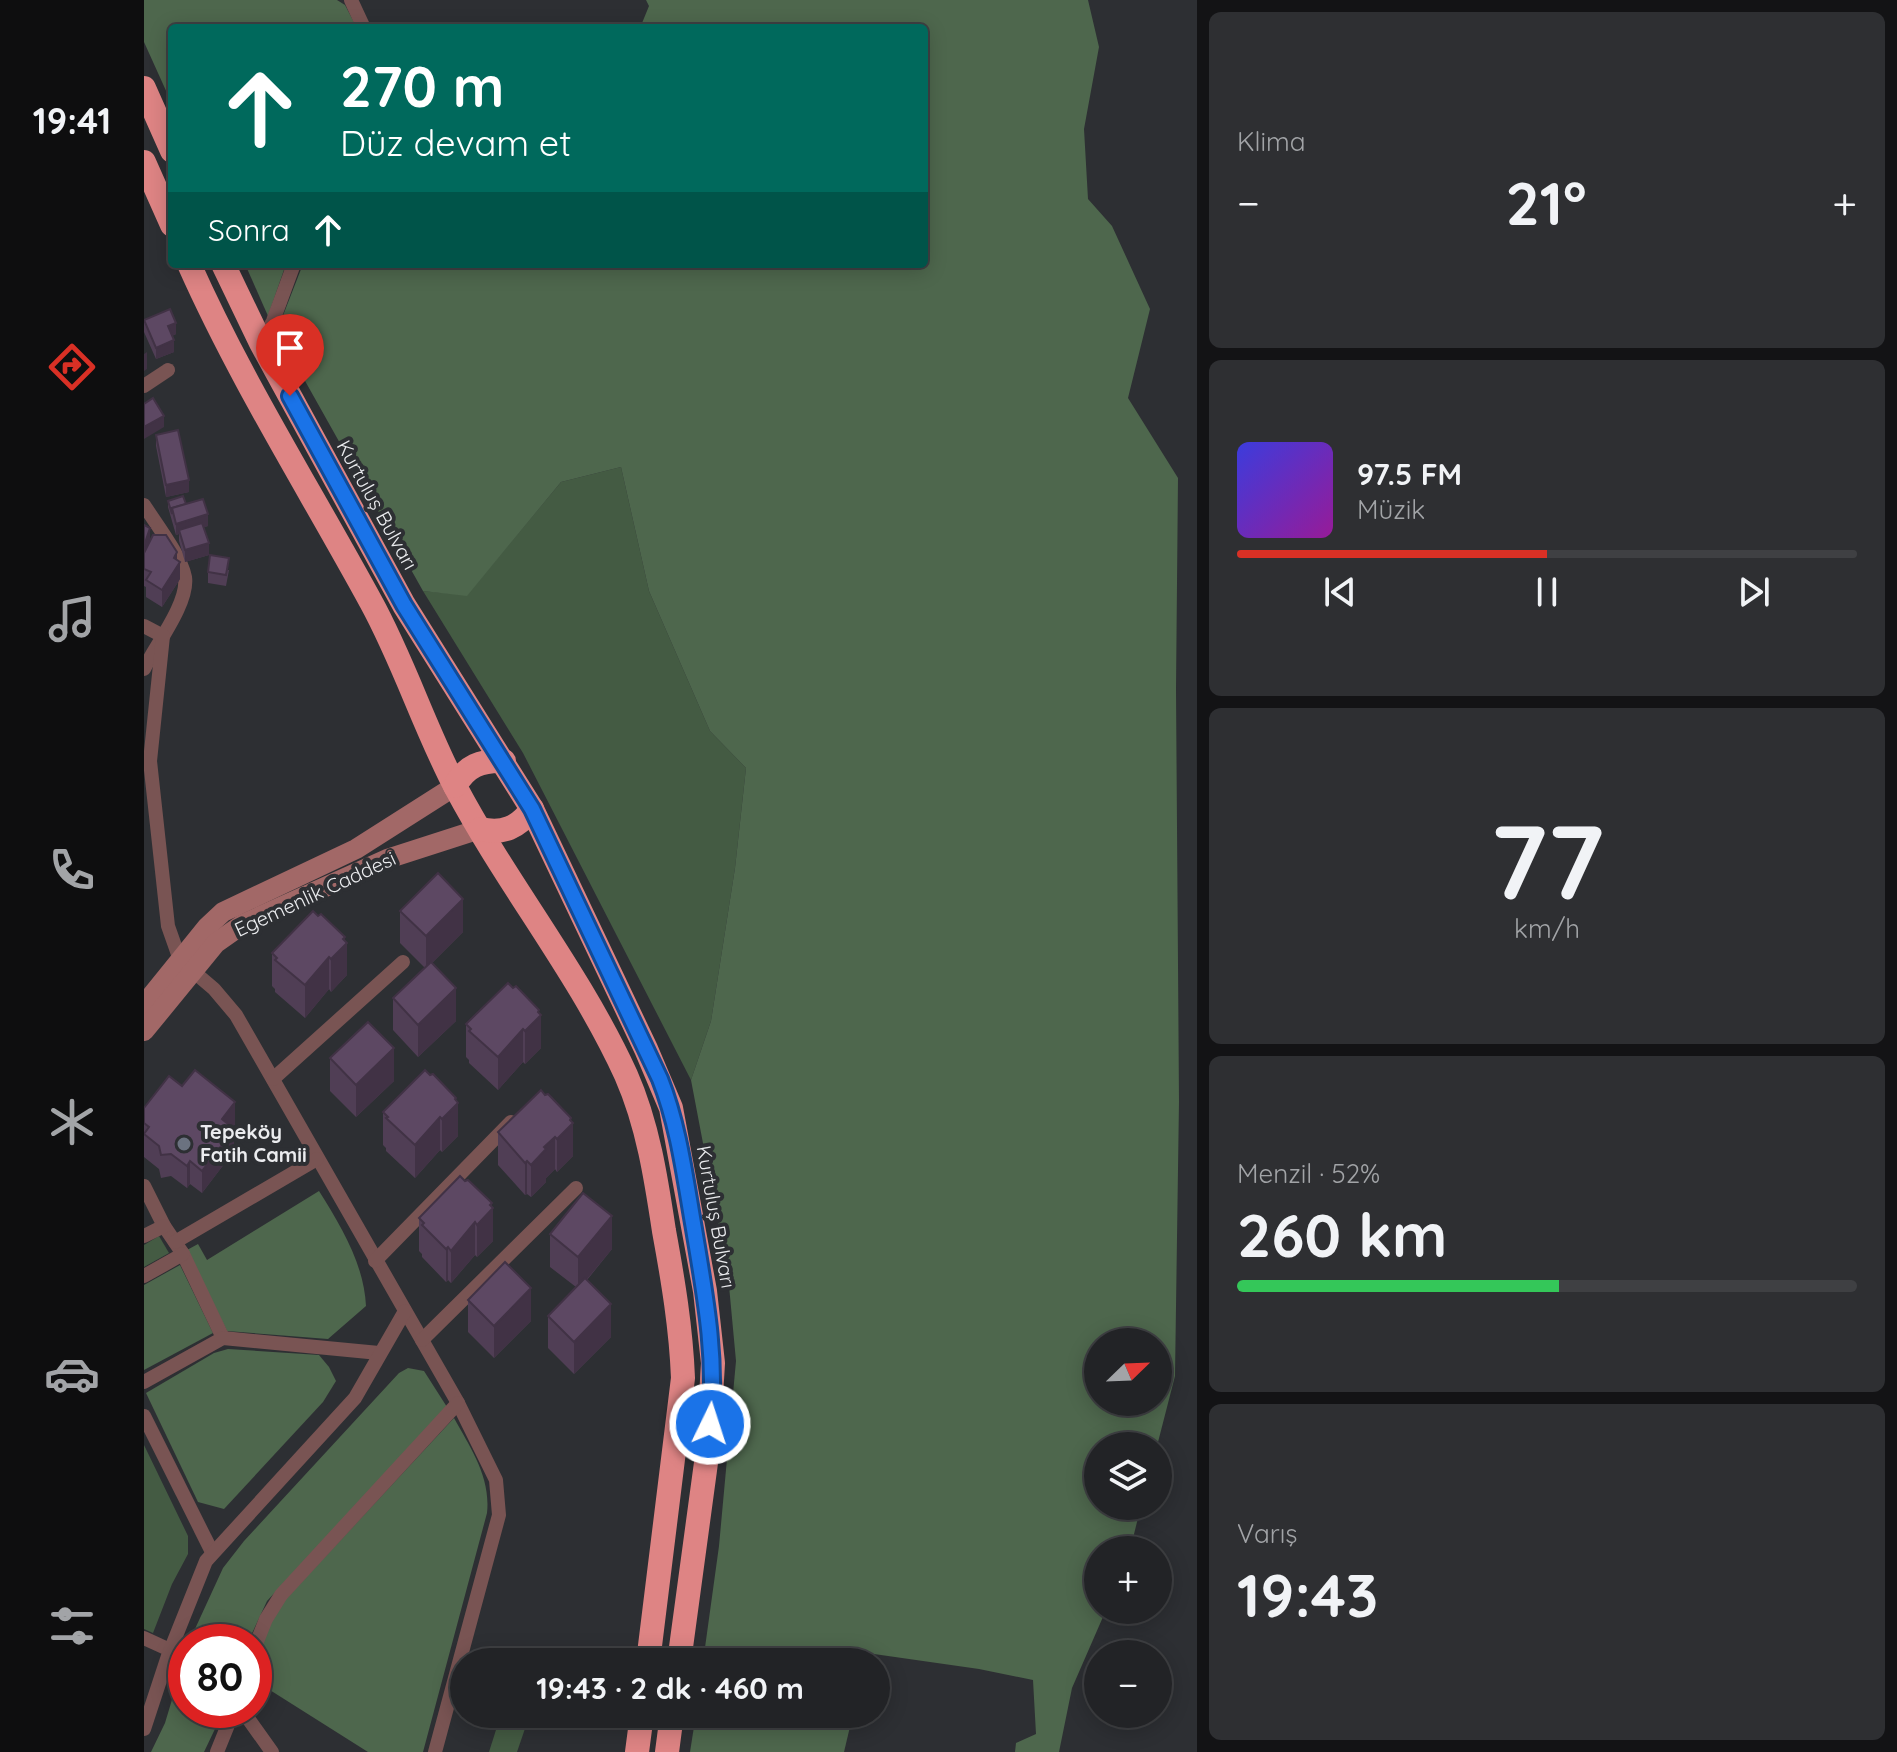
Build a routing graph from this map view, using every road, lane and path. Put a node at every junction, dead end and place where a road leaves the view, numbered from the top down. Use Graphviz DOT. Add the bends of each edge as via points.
graph roads {
  1 [pos="351,0"];
  2 [pos="362,24"];
  3 [pos="144,88"];
  4 [pos="168,142"];
  5 [pos="144,162"];
  6 [pos="168,216"];
  7 [pos="191,268"];
  8 [pos="225,268"];
  9 [pos="293,268"];
  10 [pos="261,343"];
  11 [pos="168,370"];
  12 [pos="144,386"];
  13 [pos="144,505"];
  14 [pos="144,626"];
  15 [pos="163,636"];
  16 [pos="144,669"];
  17 [pos="504,761"];
  18 [pos="455,786"];
  19 [pos="532,809"];
  20 [pos="480,829"];
  21 [pos="403,962"];
  22 [pos="186,966"];
  23 [pos="144,1005"];
  24 [pos="144,1031"];
  25 [pos="273,1079"];
  26 [pos="520,1113"];
  27 [pos="317,1159"];
  28 [pos="144,1186"];
  29 [pos="576,1188"];
  30 [pos="164,1226"];
  31 [pos="144,1236"];
  32 [pos="179,1248"];
  33 [pos="375,1261"];
  34 [pos="144,1276"];
  35 [pos="405,1311"];
  36 [pos="223,1338"];
  37 [pos="422,1340"];
  38 [pos="379,1353"];
  39 [pos="144,1382"];
  40 [pos="458,1403"];
  41 [pos="144,1416"];
  42 [pos="212,1552"];
  43 [pos="180,1624"];
  44 [pos="264,1624"];
  45 [pos="144,1638"];
  46 [pos="650,1648"];
  47 [pos="681,1648"];
  48 [pos="168,1649"];
  49 [pos="168,1656"];
  50 [pos="227,1728"];
  51 [pos="255,1728"];
  52 [pos="640,1728"];
  53 [pos="670,1728"];
  54 [pos="144,1729"];
  55 [pos="217,1752"];
  56 [pos="272,1752"];
  57 [pos="435,1752"];
  58 [pos="637,1752"];
  59 [pos="667,1752"];
  1 -- 2 [label="street"];
  3 -- 4 [label="highway"];
  5 -- 6 [label="highway"];
  7 -- 18 [label="highway" via="373,605"];
  8 -- 10 [label="highway, Kurtuluş Bulvarı"];
  9 -- 10 [label="street"];
  10 -- 17 [label="highway, Kurtuluş Bulvarı" via="404,605"];
  11 -- 12 [label="street"];
  13 -- 15 [label="street" via="185,576"];
  14 -- 15 [label="street"];
  15 -- 16 [label="street"];
  15 -- 22 [label="street" via="150,761 168,926"];
  17 -- 18 [label="highway" via="478,763"];
  17 -- 19 [label="highway"];
  18 -- 20 [label="highway"];
  18 -- 22 [label="main road, Egemenlik Caddesi" via="356,849 223,912 207,927"];
  19 -- 20 [label="highway" via="517,826 493,832"];
  19 -- 47 [label="highway, Kurtuluş Bulvarı" via="671,1108 705,1291 713,1401"];
  20 -- 22 [label="main road, Egemenlik Caddesi" via="387,859 260,915"];
  20 -- 46 [label="highway" via="599,1024 626,1076 649,1144 682,1340 683,1378"];
  21 -- 25 [label="street"];
  22 -- 23 [label="main road, Egemenlik Caddesi"];
  22 -- 24 [label="main road, Egemenlik Caddesi"];
  22 -- 25 [label="street" via="228,1003"];
  25 -- 27 [label="street"];
  26 -- 33 [label="street"];
  27 -- 32 [label="street"];
  27 -- 33 [label="street"];
  28 -- 30 [label="street"];
  29 -- 37 [label="street"];
  30 -- 31 [label="street"];
  30 -- 32 [label="street"];
  32 -- 34 [label="street"];
  32 -- 36 [label="street"];
  33 -- 35 [label="street"];
  35 -- 37 [label="street"];
  35 -- 38 [label="street"];
  36 -- 38 [label="street"];
  36 -- 39 [label="street"];
  37 -- 40 [label="street"];
  38 -- 42 [label="street" via="355,1398"];
  40 -- 44 [label="street" via="281,1595"];
  40 -- 57 [label="street" via="496,1480 500,1504"];
  41 -- 42 [label="street"];
  42 -- 43 [label="street"];
  45 -- 48 [label="street"];
  49 -- 54 [label="street"];
  50 -- 55 [label="street"];
  51 -- 56 [label="street"];
  52 -- 58 [label="highway"];
  53 -- 59 [label="highway"];
}
